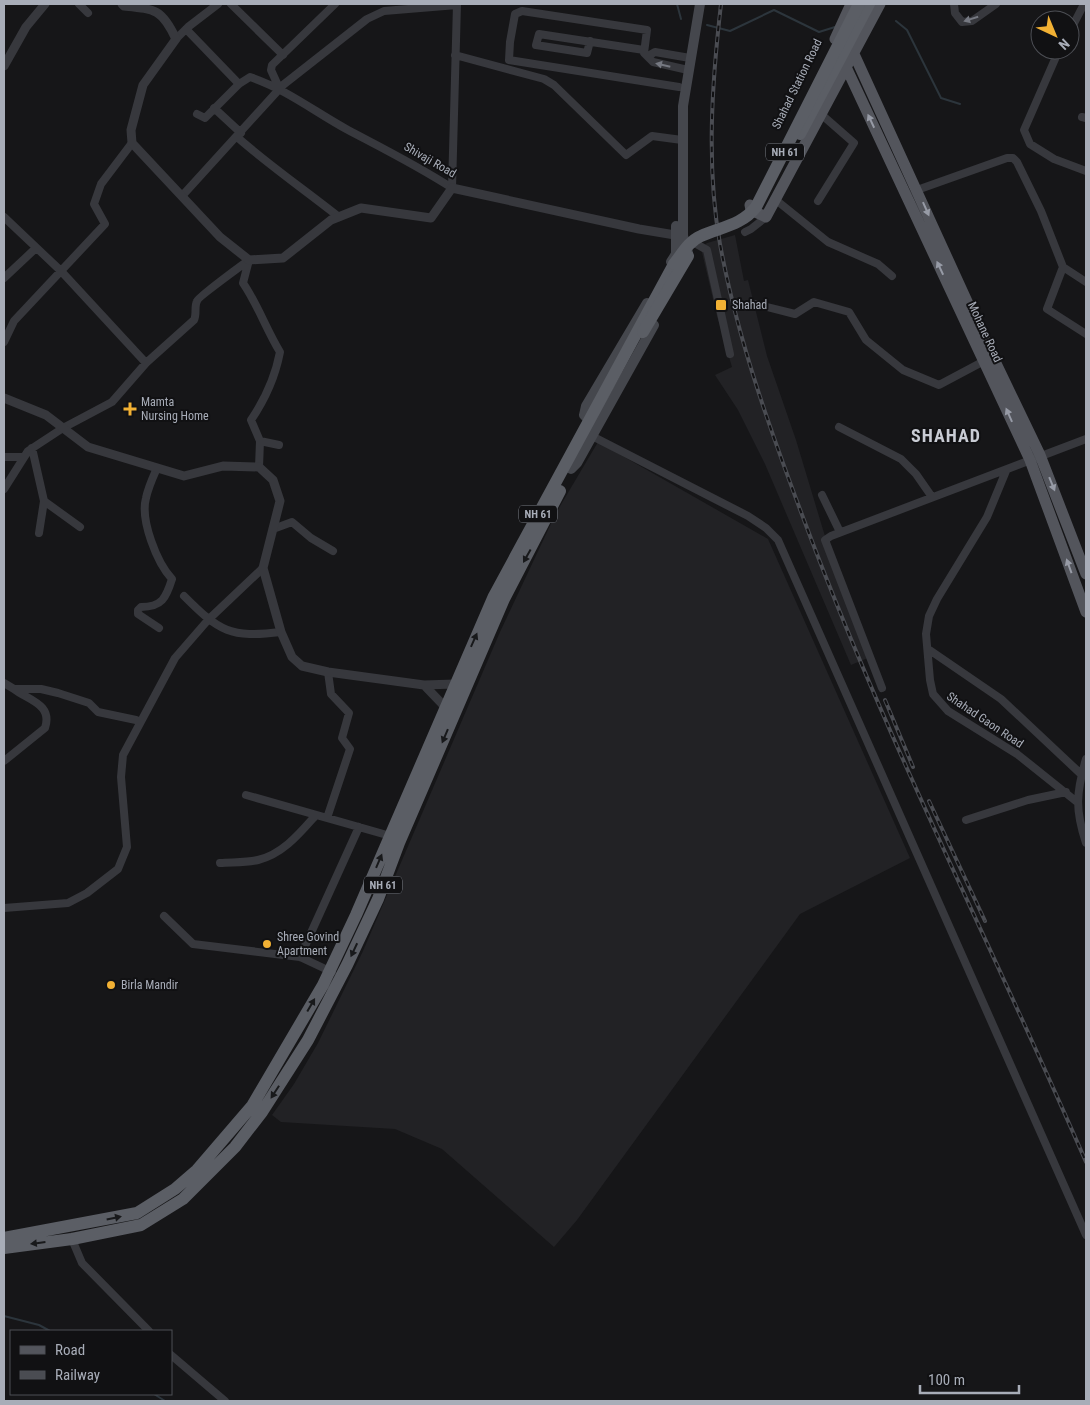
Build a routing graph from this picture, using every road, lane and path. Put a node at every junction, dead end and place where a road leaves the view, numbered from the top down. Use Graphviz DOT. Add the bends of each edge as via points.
graph roads {
  1 [pos="45,4"];
  2 [pos="79,4"];
  3 [pos="122,4"];
  4 [pos="218,4"];
  5 [pos="231,4"];
  6 [pos="335,4"];
  7 [pos="457,4"];
  8 [pos="851,4"];
  9 [pos="860,4"];
  10 [pos="869,4"];
  11 [pos="880,4"];
  12 [pos="954,4"];
  13 [pos="996,4"];
  14 [pos="696,9"];
  15 [pos="88,13"];
  16 [pos="186,28"];
  17 [pos="567,38"];
  18 [pos="176,39"];
  19 [pos="590,41"];
  20 [pos="565,50"];
  21 [pos="646,53"];
  22 [pos="854,54"];
  23 [pos="282,55"];
  24 [pos="455,55"];
  25 [pos="687,57"];
  26 [pos="1055,60"];
  27 [pos="4,66"];
  28 [pos="685,69"];
  29 [pos="847,69"];
  30 [pos="239,84"];
  31 [pos="679,87"];
  32 [pos="280,90"];
  33 [pos="214,108"];
  34 [pos="823,112"];
  35 [pos="197,114"];
  36 [pos="849,134"];
  37 [pos="239,135"];
  38 [pos="679,140"];
  39 [pos="132,143"];
  40 [pos="1086,171"];
  41 [pos="452,188"];
  42 [pos="917,190"];
  43 [pos="182,196"];
  44 [pos="776,200"];
  45 [pos="818,201"];
  46 [pos="339,216"];
  47 [pos="4,217"];
  48 [pos="766,217"];
  49 [pos="745,232"];
  50 [pos="679,235"];
  51 [pos="36,248"];
  52 [pos="249,260"];
  53 [pos="1063,267"];
  54 [pos="61,271"];
  55 [pos="892,276"];
  56 [pos="4,278"];
  57 [pos="1086,282"];
  58 [pos="755,304"];
  59 [pos="1086,334"];
  60 [pos="4,342"];
  61 [pos="730,354"];
  62 [pos="988,359"];
  63 [pos="146,363"];
  64 [pos="4,398"];
  65 [pos="603,400"];
  66 [pos="589,420"];
  67 [pos="839,427"];
  68 [pos="63,428"];
  69 [pos="590,435"];
  70 [pos="1086,439"];
  71 [pos="260,442"];
  72 [pos="279,445"];
  73 [pos="32,448"];
  74 [pos="23,457"];
  75 [pos="4,458"];
  76 [pos="1035,458"];
  77 [pos="259,467"];
  78 [pos="157,468"];
  79 [pos="1006,471"];
  80 [pos="4,489"];
  81 [pos="822,496"];
  82 [pos="932,497"];
  83 [pos="44,501"];
  84 [pos="80,527"];
  85 [pos="273,529"];
  86 [pos="840,532"];
  87 [pos="39,533"];
  88 [pos="533,534"];
  89 [pos="333,551"];
  90 [pos="263,568"];
  91 [pos="1086,574"];
  92 [pos="184,596"];
  93 [pos="1086,612"];
  94 [pos="208,620"];
  95 [pos="160,628"];
  96 [pos="281,632"];
  97 [pos="928,649"];
  98 [pos="328,672"];
  99 [pos="424,685"];
  100 [pos="460,686"];
  101 [pos="7,688"];
  102 [pos="882,688"];
  103 [pos="450,711"];
  104 [pos="136,720"];
  105 [pos="1086,759"];
  106 [pos="4,760"];
  107 [pos="1082,775"];
  108 [pos="1066,792"];
  109 [pos="246,795"];
  110 [pos="1078,802"];
  111 [pos="316,815"];
  112 [pos="327,818"];
  113 [pos="966,820"];
  114 [pos="359,827"];
  115 [pos="395,837"];
  116 [pos="1086,844"];
  117 [pos="220,864"];
  118 [pos="4,908"];
  119 [pos="164,916"];
  120 [pos="362,917"];
  121 [pos="300,957"];
  122 [pos="329,971"];
  123 [pos="342,976"];
  124 [pos="69,1233"];
  125 [pos="1086,1235"];
  126 [pos="4,1242"];
  127 [pos="148,1330"];
  128 [pos="172,1356"];
  129 [pos="225,1401"];
  1 -- 27 [label="street" via="26,28"];
  2 -- 15 [label="street"];
  3 -- 18 [label="street" via="154,9 169,24"];
  4 -- 16 [label="street"];
  5 -- 23 [label="street"];
  6 -- 23 [label="street"];
  7 -- 24 [label="street"];
  7 -- 32 [label="street" via="384,11 366,19"];
  8 -- 48 [label="main road, Shahad Station Road" via="794,124 750,205 751,210"];
  9 -- 65 [label="highway, NH 61, bridge" via="756,207 749,216 700,236 689,245 674,264"];
  10 -- 65 [label="highway, NH 61, bridge" via="757,216 699,244 691,252"];
  11 -- 22 [label="main road"];
  13 -- 12 [label="street, one-way" via="972,21 962,22 955,13"];
  14 -- 25 [label="main road"];
  16 -- 18 [label="street"];
  16 -- 30 [label="street"];
  17 -- 19 [label="street"];
  17 -- 20 [label="street"];
  17 -- 20 [label="street" via="539,34 536,45"];
  18 -- 39 [label="street" via="143,84 131,130"];
  19 -- 20 [label="street" via="587,53"];
  19 -- 21 [label="street"];
  21 -- 25 [label="street"];
  28 -- 21 [label="street, one-way" via="653,62"];
  21 -- 31 [label="street" via="647,30 520,11 515,14 508,58"];
  22 -- 29 [label="main road"];
  22 -- 42 [label="main road, Mohane Road"];
  23 -- 32 [label="street" via="271,70"];
  24 -- 38 [label="street" via="549,82 626,155 650,137"];
  24 -- 41 [label="street"];
  25 -- 28 [label="main road"];
  26 -- 40 [label="street" via="1024,130 1030,144 1054,159"];
  28 -- 31 [label="main road"];
  28 -- 38 [label="main road"];
  29 -- 34 [label="main road"];
  62 -- 29 [label="main road, Mohane Road, one-way"];
  30 -- 32 [label="street, Shivaji Road" via="250,76"];
  30 -- 33 [label="street"];
  31 -- 38 [label="main road"];
  32 -- 37 [label="street"];
  32 -- 41 [label="street, Shivaji Road"];
  33 -- 35 [label="street" via="205,118"];
  33 -- 37 [label="street"];
  34 -- 36 [label="street"];
  34 -- 44 [label="main road"];
  34 -- 45 [label="street" via="854,143"];
  37 -- 43 [label="street"];
  37 -- 46 [label="street" via="276,170"];
  38 -- 50 [label="main road"];
  39 -- 43 [label="street"];
  39 -- 54 [label="street" via="101,184 94,204 105,224"];
  41 -- 46 [label="street" via="431,218 361,208"];
  41 -- 50 [label="street, Shivaji Road"];
  42 -- 53 [label="street" via="1013,158 1041,212"];
  42 -- 62 [label="main road, Mohane Road, one-way"];
  43 -- 52 [label="street" via="220,237"];
  44 -- 48 [label="main road"];
  44 -- 55 [label="street" via="828,242 878,264"];
  46 -- 52 [label="street" via="282,258"];
  47 -- 51 [label="street"];
  48 -- 49 [label="street"];
  50 -- 61 [label="street" via="707,250"];
  50 -- 66 [label="main road" via="676,254 586,406 584,415"];
  50 -- 69 [label="main road" via="689,263"];
  51 -- 54 [label="street"];
  51 -- 56 [label="street"];
  52 -- 63 [label="street" via="202,294 196,301 194,320"];
  52 -- 71 [label="street" via="243,283 280,352 267,395 251,420"];
  53 -- 57 [label="street"];
  53 -- 59 [label="street" via="1047,310"];
  54 -- 60 [label="street" via="14,321"];
  54 -- 63 [label="street"];
  58 -- 62 [label="street" via="795,314 814,302 849,312 866,340 903,370 939,385"];
  62 -- 76 [label="main road, Mohane Road"];
  63 -- 68 [label="street" via="112,402"];
  64 -- 68 [label="street" via="46,415"];
  65 -- 66 [label="highway, NH 61"];
  65 -- 69 [label="highway, NH 61"];
  66 -- 88 [label="highway, NH 61"];
  67 -- 82 [label="street" via="901,460 916,474"];
  68 -- 73 [label="street"];
  68 -- 78 [label="street" via="88,446"];
  69 -- 88 [label="highway, NH 61"];
  69 -- 125 [label="street" via="748,516 778,540"];
  70 -- 76 [label="street"];
  71 -- 72 [label="street"];
  71 -- 77 [label="street"];
  73 -- 74 [label="street"];
  73 -- 83 [label="street"];
  74 -- 75 [label="street"];
  74 -- 80 [label="street"];
  76 -- 79 [label="street"];
  76 -- 91 [label="main road, Mohane Road, one-way"];
  93 -- 76 [label="main road, Mohane Road, one-way"];
  77 -- 78 [label="street" via="223,466 184,476"];
  77 -- 85 [label="street" via="273,480 280,501"];
  78 -- 95 [label="street" via="145,499 145,508 148,530 162,568 172,579 167,594 160,602 152,607 141,606 138,614"];
  79 -- 82 [label="street"];
  79 -- 97 [label="street, Shahad Gaon Road" via="988,517 937,599 926,634"];
  81 -- 86 [label="street"];
  82 -- 86 [label="street"];
  83 -- 84 [label="street"];
  83 -- 87 [label="street"];
  85 -- 89 [label="street" via="292,522"];
  85 -- 90 [label="street"];
  86 -- 102 [label="street" via="825,540"];
  88 -- 100 [label="highway, NH 61"];
  90 -- 94 [label="street"];
  90 -- 96 [label="street"];
  92 -- 94 [label="street"];
  94 -- 96 [label="street" via="240,635"];
  94 -- 118 [label="street" via="175,658 123,755 127,847 118,869 68,903"];
  96 -- 98 [label="street" via="296,662"];
  97 -- 107 [label="street" via="1001,699"];
  97 -- 108 [label="street, Shahad Gaon Road" via="930,680 938,702 1017,754"];
  98 -- 99 [label="street"];
  98 -- 112 [label="street" via="332,694 349,713 342,738 350,749"];
  99 -- 100 [label="street"];
  99 -- 103 [label="street"];
  100 -- 103 [label="highway, NH 61"];
  101 -- 104 [label="street" via="58,693 89,704 98,712"];
  101 -- 106 [label="street" via="39,704 46,714 46,724"];
  103 -- 115 [label="highway, NH 61"];
  105 -- 107 [label="street"];
  107 -- 110 [label="street"];
  108 -- 110 [label="street, Shahad Gaon Road"];
  108 -- 113 [label="street" via="1028,800"];
  109 -- 111 [label="street"];
  110 -- 116 [label="street" via="1078,818"];
  111 -- 112 [label="street"];
  111 -- 117 [label="street" via="277,852 258,860"];
  112 -- 114 [label="street"];
  114 -- 115 [label="street"];
  114 -- 121 [label="street"];
  115 -- 120 [label="highway, NH 61"];
  119 -- 121 [label="street" via="193,944"];
  120 -- 122 [label="highway, NH 61"];
  120 -- 123 [label="highway, NH 61, one-way"];
  121 -- 122 [label="street"];
  122 -- 123 [label="street"];
  124 -- 122 [label="highway, NH 61, one-way" via="137,1213 198,1170 252,1106"];
  123 -- 124 [label="highway, NH 61, one-way" via="308,1040 262,1112 235,1147 183,1199 141,1225"];
  124 -- 126 [label="highway, NH 61"];
  124 -- 127 [label="street" via="82,1263"];
  128 -- 129 [label="street"];
}
